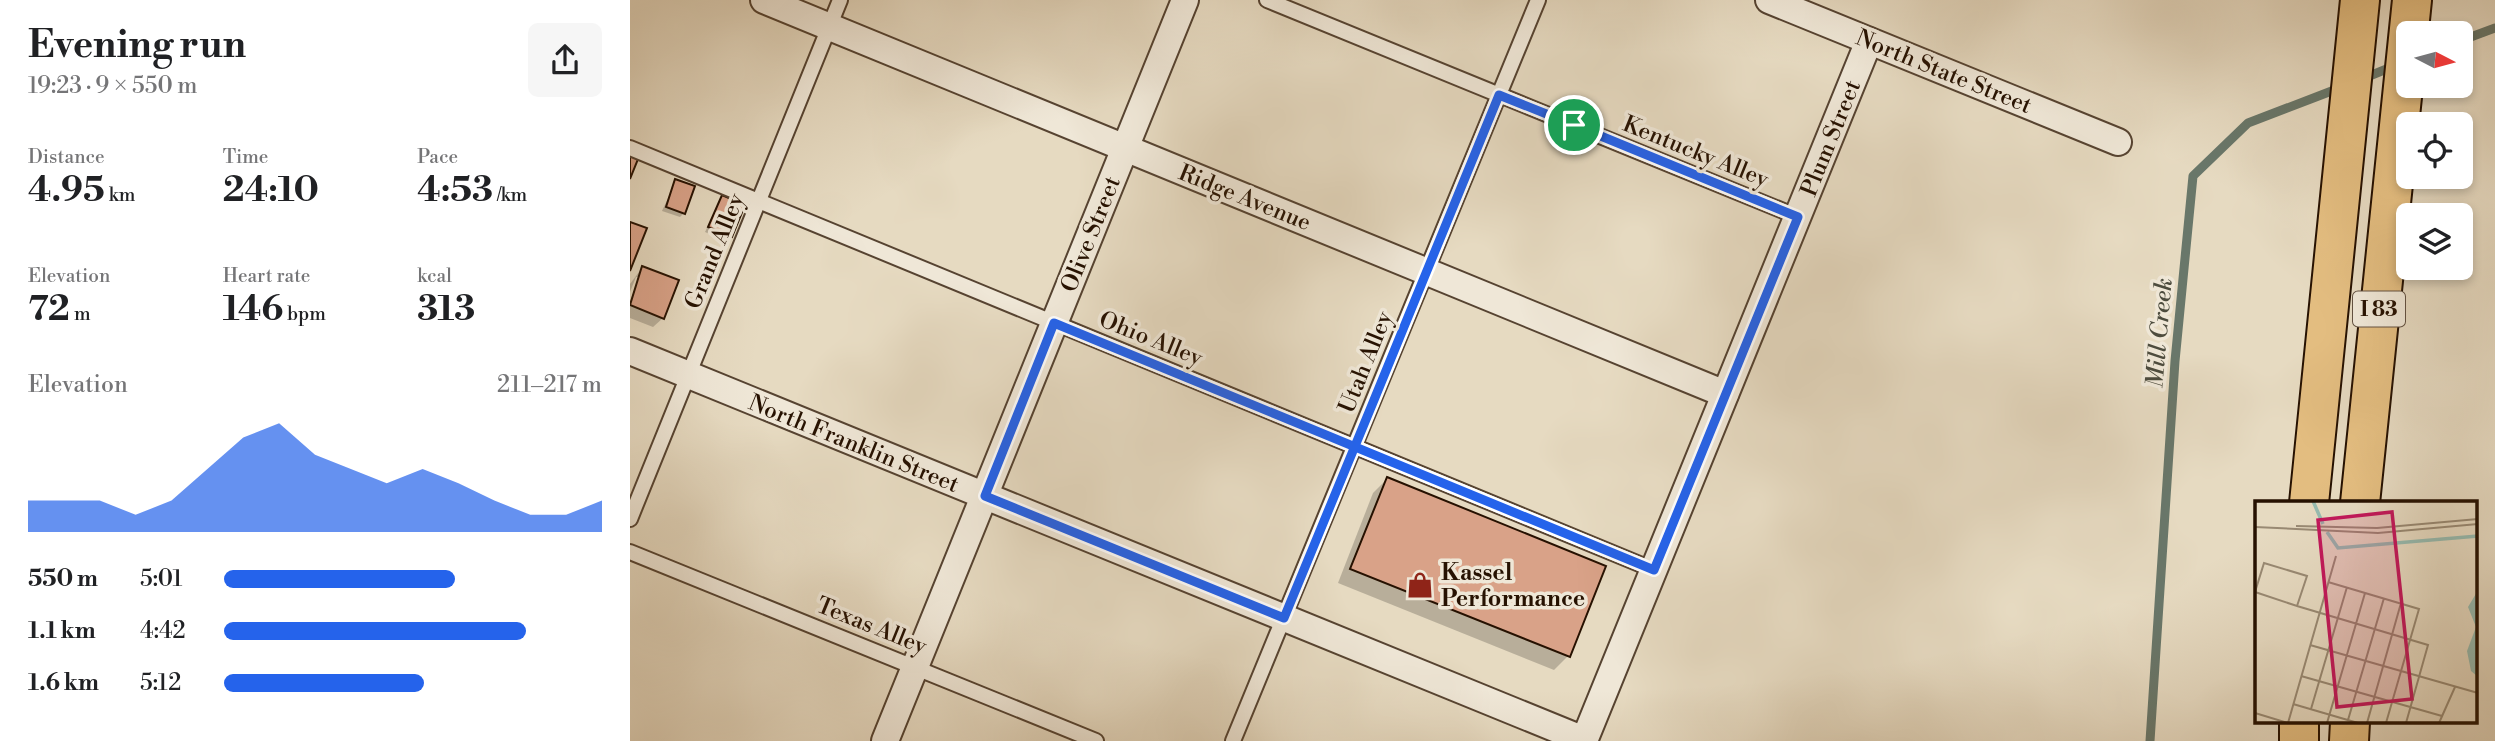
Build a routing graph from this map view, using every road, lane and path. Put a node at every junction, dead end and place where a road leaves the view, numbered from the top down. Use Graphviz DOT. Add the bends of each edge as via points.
graph roads {
  1 [pos="764,0"];
  2 [pos="840,0"];
  3 [pos="1185,0"];
  4 [pos="1267,0"];
  5 [pos="1538,0"];
  6 [pos="1769,0"];
  7 [pos="2358,10"];
  8 [pos="2410,11"];
  9 [pos="829,27"];
  10 [pos="1869,41"];
  11 [pos="1499,95"];
  12 [pos="2118,142"];
  13 [pos="630,148"];
  14 [pos="1125,148"];
  15 [pos="759,201"];
  16 [pos="1798,217"];
  17 [pos="1427,271"];
  18 [pos="1054,323"];
  19 [pos="630,351"];
  20 [pos="688,375"];
  21 [pos="1725,394"];
  22 [pos="1355,446"];
  23 [pos="985,496"];
  24 [pos="2309,501"];
  25 [pos="2360,501"];
  26 [pos="630,519"];
  27 [pos="630,552"];
  28 [pos="1654,570"];
  29 [pos="1284,618"];
  30 [pos="915,667"];
  31 [pos="885,741"];
  32 [pos="1096,741"];
  33 [pos="1233,741"];
  34 [pos="1584,741"];
  1 -- 9 [label="street, Ridge Avenue"];
  2 -- 9 [label="lane, Grand Alley"];
  3 -- 14 [label="street, Olive Street"];
  4 -- 11 [label="lane, Kentucky Alley"];
  5 -- 11 [label="lane, Utah Alley"];
  6 -- 10 [label="street, North State Street"];
  7 -- 24 [label="highway, I 83"];
  8 -- 25 [label="highway, I 83"];
  9 -- 14 [label="street, Ridge Avenue"];
  9 -- 15 [label="lane, Grand Alley"];
  10 -- 12 [label="street, North State Street"];
  10 -- 16 [label="street, Plum Street"];
  11 -- 16 [label="lane, Kentucky Alley"];
  11 -- 17 [label="lane, Utah Alley"];
  13 -- 15 [label="lane, Ohio Alley"];
  14 -- 17 [label="street, Ridge Avenue"];
  14 -- 18 [label="street, Olive Street"];
  15 -- 18 [label="lane, Ohio Alley"];
  15 -- 20 [label="lane, Grand Alley"];
  16 -- 21 [label="street, Plum Street"];
  17 -- 21 [label="street, Ridge Avenue"];
  17 -- 22 [label="lane, Utah Alley"];
  18 -- 22 [label="lane, Ohio Alley"];
  18 -- 23 [label="street, Olive Street"];
  19 -- 20 [label="street, North Franklin Street"];
  20 -- 23 [label="street, North Franklin Street"];
  20 -- 26 [label="lane, Grand Alley"];
  21 -- 28 [label="street, Plum Street"];
  22 -- 28 [label="lane, Ohio Alley"];
  22 -- 29 [label="lane, Utah Alley"];
  23 -- 29 [label="street, North Franklin Street"];
  23 -- 30 [label="street, Olive Street"];
  27 -- 30 [label="lane, Texas Alley"];
  28 -- 34 [label="street, Plum Street"];
  29 -- 33 [label="lane, Utah Alley"];
  29 -- 34 [label="street, North Franklin Street"];
  30 -- 31 [label="street, Olive Street"];
  30 -- 32 [label="lane, Texas Alley"];
}
